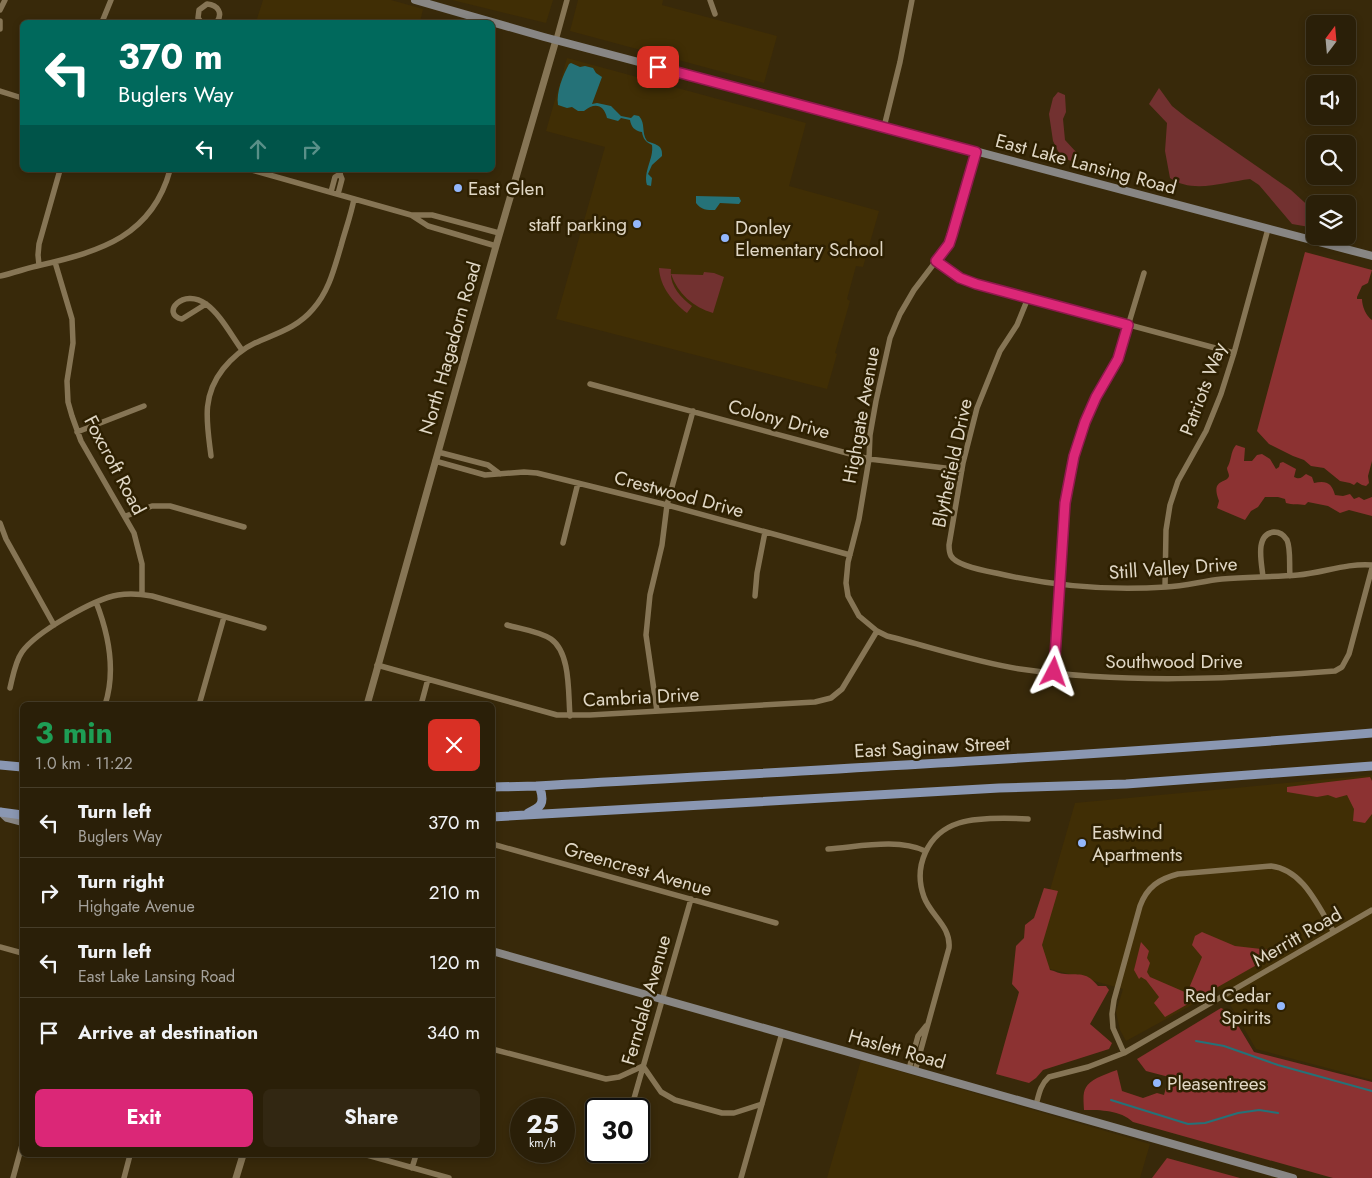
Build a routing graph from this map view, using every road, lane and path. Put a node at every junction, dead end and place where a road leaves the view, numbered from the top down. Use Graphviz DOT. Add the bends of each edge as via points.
graph roads {
  1 [pos="5,0"];
  2 [pos="111,0"];
  3 [pos="415,0"];
  4 [pos="567,0"];
  5 [pos="710,0"];
  6 [pos="912,0"];
  7 [pos="0,10"];
  8 [pos="715,14"];
  9 [pos="103,20"];
  10 [pos="200,20"];
  11 [pos="218,20"];
  12 [pos="486,20"];
  13 [pos="0,21"];
  14 [pos="495,23"];
  15 [pos="0,28"];
  16 [pos="556,40"];
  17 [pos="0,91"];
  18 [pos="20,97"];
  19 [pos="884,127"];
  20 [pos="976,152"];
  21 [pos="59,172"];
  22 [pos="170,172"];
  23 [pos="266,172"];
  24 [pos="340,172"];
  25 [pos="331,192"];
  26 [pos="338,194"];
  27 [pos="354,199"];
  28 [pos="411,215"];
  29 [pos="1268,229"];
  30 [pos="499,234"];
  31 [pos="496,246"];
  32 [pos="1372,256"];
  33 [pos="936,261"];
  34 [pos="55,262"];
  35 [pos="39,265"];
  36 [pos="1144,273"];
  37 [pos="0,276"];
  38 [pos="1028,298"];
  39 [pos="206,304"];
  40 [pos="1128,325"];
  41 [pos="242,350"];
  42 [pos="1234,354"];
  43 [pos="590,384"];
  44 [pos="144,406"];
  45 [pos="693,411"];
  46 [pos="77,432"];
  47 [pos="438,452"];
  48 [pos="211,456"];
  49 [pos="869,459"];
  50 [pos="435,461"];
  51 [pos="962,470"];
  52 [pos="500,474"];
  53 [pos="578,483"];
  54 [pos="667,505"];
  55 [pos="126,516"];
  56 [pos="0,523"];
  57 [pos="244,527"];
  58 [pos="765,532"];
  59 [pos="3,540"];
  60 [pos="563,543"];
  61 [pos="850,555"];
  62 [pos="951,555"];
  63 [pos="1372,566"];
  64 [pos="1290,576"];
  65 [pos="1263,577"];
  66 [pos="1060,585"];
  67 [pos="1165,587"];
  68 [pos="142,594"];
  69 [pos="755,596"];
  70 [pos="96,602"];
  71 [pos="224,617"];
  72 [pos="54,625"];
  73 [pos="507,625"];
  74 [pos="264,628"];
  75 [pos="877,631"];
  76 [pos="377,665"];
  77 [pos="1054,672"];
  78 [pos="428,679"];
  79 [pos="10,688"];
  80 [pos="107,702"];
  81 [pos="200,702"];
  82 [pos="368,702"];
  83 [pos="422,702"];
  84 [pos="657,711"];
  85 [pos="570,716"];
  86 [pos="1372,733"];
  87 [pos="0,765"];
  88 [pos="1372,766"];
  89 [pos="20,767"];
  90 [pos="537,786"];
  91 [pos="495,787"];
  92 [pos="0,812"];
  93 [pos="20,815"];
  94 [pos="526,815"];
  95 [pos="495,817"];
  96 [pos="1028,819"];
  97 [pos="20,821"];
  98 [pos="495,845"];
  99 [pos="828,849"];
  100 [pos="925,851"];
  101 [pos="691,899"];
  102 [pos="1372,910"];
  103 [pos="776,923"];
  104 [pos="1334,932"];
  105 [pos="0,947"];
  106 [pos="20,952"];
  107 [pos="495,952"];
  108 [pos="662,999"];
  109 [pos="782,1034"];
  110 [pos="495,1050"];
  111 [pos="1124,1053"];
  112 [pos="643,1066"];
  113 [pos="912,1070"];
  114 [pos="634,1098"];
  115 [pos="762,1104"];
  116 [pos="1036,1105"];
  117 [pos="20,1153"];
  118 [pos="129,1157"];
  119 [pos="242,1157"];
  120 [pos="374,1157"];
  121 [pos="415,1157"];
  122 [pos="412,1168"];
  123 [pos="14,1178"];
  124 [pos="124,1178"];
  125 [pos="236,1178"];
  126 [pos="449,1178"];
  127 [pos="742,1178"];
  128 [pos="1293,1178"];
  1 -- 7 [label="street"];
  2 -- 9 [label="street"];
  3 -- 12 [label="main road, East Lake Lansing Road"];
  4 -- 16 [label="street, North Hagadorn Road"];
  5 -- 8 [label="street"];
  6 -- 19 [label="street"];
  10 -- 11 [label="street" via="199,10 207,4 219,11"];
  13 -- 15 [label="street"];
  14 -- 16 [label="main road, East Lake Lansing Road"];
  16 -- 19 [label="main road, East Lake Lansing Road"];
  16 -- 30 [label="street, North Hagadorn Road"];
  17 -- 18 [label="street"];
  19 -- 20 [label="main road, East Lake Lansing Road"];
  20 -- 29 [label="main road, East Lake Lansing Road"];
  20 -- 33 [label="street, Highgate Avenue" via="949,244"];
  21 -- 35 [label="street" via="40,244"];
  22 -- 34 [label="street" via="156,205 137,226 118,240"];
  23 -- 25 [label="street"];
  24 -- 25 [label="street" via="335,177"];
  24 -- 26 [label="street" via="342,179"];
  25 -- 26 [label="street"];
  26 -- 27 [label="street"];
  27 -- 28 [label="street"];
  27 -- 41 [label="street" via="328,286 312,310 289,330"];
  28 -- 30 [label="street" via="432,215"];
  28 -- 31 [label="street" via="428,226"];
  29 -- 32 [label="main road, East Lake Lansing Road"];
  29 -- 42 [label="street, Patriots Way"];
  30 -- 31 [label="street, North Hagadorn Road"];
  31 -- 47 [label="street, North Hagadorn Road"];
  33 -- 38 [label="street" via="960,278"];
  33 -- 49 [label="street, Highgate Avenue" via="913,292 890,338 870,435"];
  34 -- 35 [label="street"];
  34 -- 46 [label="street, Foxcroft Road" via="72,319 73,343 67,390"];
  35 -- 37 [label="street"];
  36 -- 40 [label="street"];
  38 -- 40 [label="street"];
  38 -- 51 [label="street, Blythefield Drive" via="1023,314 1000,351 985,386 972,424"];
  39 -- 39 [label="street" via="190,297 176,304 173,314 182,319"];
  39 -- 41 [label="street"];
  40 -- 42 [label="street"];
  40 -- 66 [label="street" via="1118,359 1096,397 1074,456 1065,503"];
  41 -- 48 [label="street" via="219,374 209,393 207,420"];
  42 -- 67 [label="street, Patriots Way" via="1211,419 1178,481 1170,505"];
  43 -- 45 [label="street, Colony Drive"];
  44 -- 46 [label="street"];
  45 -- 49 [label="street, Colony Drive"];
  45 -- 54 [label="street"];
  46 -- 55 [label="street, Foxcroft Road"];
  47 -- 50 [label="street, North Hagadorn Road"];
  47 -- 52 [label="street" via="488,465"];
  49 -- 51 [label="street, Colony Drive"];
  49 -- 61 [label="street, Highgate Avenue"];
  50 -- 52 [label="street, Crestwood Drive" via="486,475"];
  50 -- 76 [label="street, North Hagadorn Road"];
  51 -- 62 [label="street, Blythefield Drive" via="949,545"];
  52 -- 53 [label="street, Crestwood Drive" via="537,473"];
  53 -- 54 [label="street, Crestwood Drive"];
  53 -- 60 [label="street"];
  54 -- 58 [label="street, Crestwood Drive"];
  54 -- 84 [label="street" via="646,635"];
  55 -- 57 [label="street" via="152,506 170,506"];
  55 -- 68 [label="street, Foxcroft Road" via="138,544"];
  56 -- 59 [label="street"];
  58 -- 61 [label="street, Crestwood Drive"];
  58 -- 69 [label="street"];
  59 -- 72 [label="street"];
  61 -- 75 [label="street, Highgate Avenue" via="846,572 848,596 859,616"];
  62 -- 66 [label="street, Still Valley Drive" via="958,562 981,570"];
  63 -- 64 [label="street, Still Valley Drive" via="1352,564"];
  63 -- 77 [label="street, Southwood Drive" via="1349,654 1342,667 1335,671 1175,680"];
  64 -- 65 [label="street, Still Valley Drive"];
  64 -- 65 [label="street" via="1287,541 1282,534 1273,532 1262,540"];
  65 -- 67 [label="street, Still Valley Drive"];
  66 -- 67 [label="street, Still Valley Drive"];
  66 -- 77 [label="street"];
  68 -- 70 [label="street" via="119,594"];
  68 -- 71 [label="street"];
  70 -- 72 [label="street"];
  70 -- 80 [label="street" via="108,640 111,678"];
  71 -- 74 [label="street"];
  71 -- 81 [label="street"];
  72 -- 79 [label="street" via="31,641 22,652"];
  73 -- 85 [label="street" via="546,637 557,644 566,664"];
  75 -- 77 [label="street, Southwood Drive" via="976,660"];
  75 -- 84 [label="street, Cambria Drive" via="848,683 831,698"];
  76 -- 78 [label="street, Cambria Drive"];
  76 -- 82 [label="street, North Hagadorn Road"];
  78 -- 83 [label="street"];
  78 -- 85 [label="street, Cambria Drive" via="556,715"];
  84 -- 85 [label="street, Cambria Drive"];
  86 -- 90 [label="main road, East Saginaw Street" via="1168,749"];
  87 -- 89 [label="main road"];
  88 -- 94 [label="main road" via="1126,784 999,788"];
  90 -- 91 [label="main road, East Saginaw Street"];
  90 -- 94 [label="main road" via="543,797 542,803"];
  92 -- 93 [label="main road"];
  92 -- 97 [label="main road"];
  94 -- 95 [label="main road"];
  96 -- 100 [label="street" via="974,820 957,824 940,834"];
  98 -- 101 [label="street, Greencrest Avenue"];
  99 -- 100 [label="street" via="900,844"];
  100 -- 113 [label="street" via="920,877 924,897 950,940 926,1026 918,1036"];
  101 -- 103 [label="street, Greencrest Avenue"];
  101 -- 108 [label="street, Ferndale Avenue"];
  102 -- 104 [label="street, Merritt Road"];
  104 -- 111 [label="street, Merritt Road"];
  104 -- 111 [label="street" via="1303,883 1278,867 1203,871 1160,880 1143,900 1114,1000 1112,1021"];
  105 -- 106 [label="street"];
  107 -- 108 [label="main road, Haslett Road"];
  108 -- 109 [label="main road, Haslett Road"];
  108 -- 112 [label="street, Ferndale Avenue"];
  109 -- 113 [label="main road, Haslett Road"];
  109 -- 115 [label="street"];
  110 -- 112 [label="street" via="606,1079"];
  111 -- 116 [label="street, Merritt Road" via="1049,1077 1040,1088"];
  112 -- 114 [label="street, Ferndale Avenue"];
  112 -- 115 [label="street" via="661,1092 675,1100 722,1113"];
  113 -- 116 [label="main road, Haslett Road"];
  115 -- 127 [label="street"];
  116 -- 128 [label="main road, Haslett Road"];
  117 -- 123 [label="street"];
  118 -- 124 [label="street"];
  119 -- 125 [label="street"];
  120 -- 122 [label="street"];
  121 -- 122 [label="street"];
  122 -- 126 [label="street"];
}
